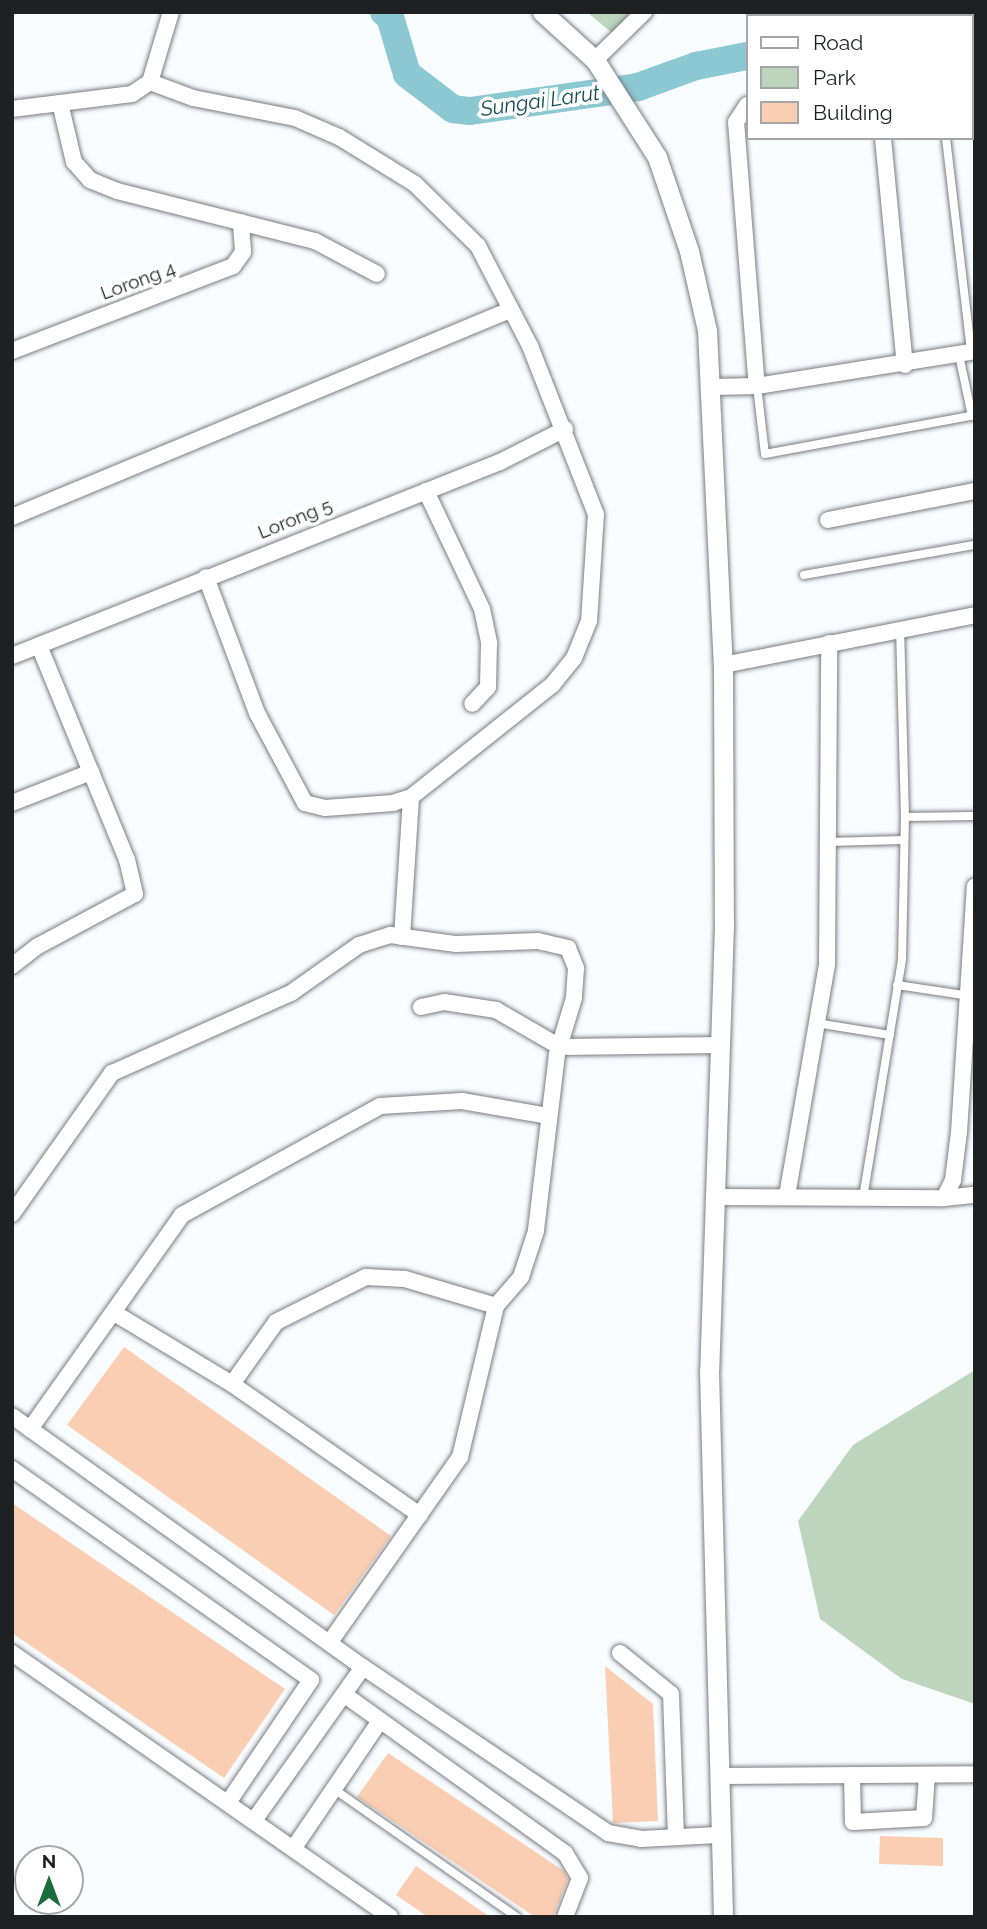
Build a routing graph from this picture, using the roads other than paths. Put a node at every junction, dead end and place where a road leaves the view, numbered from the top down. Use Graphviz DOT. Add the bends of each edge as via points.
graph roads {
  1 [pos="171,12"];
  2 [pos="542,12"];
  3 [pos="644,12"];
  4 [pos="595,60"];
  5 [pos="150,82"];
  6 [pos="60,103"];
  7 [pos="746,107"];
  8 [pos="12,109"];
  9 [pos="883,140"];
  10 [pos="946,140"];
  11 [pos="241,222"];
  12 [pos="377,274"];
  13 [pos="510,310"];
  14 [pos="12,351"];
  15 [pos="968,353"];
  16 [pos="905,365"];
  17 [pos="757,386"];
  18 [pos="712,387"];
  19 [pos="973,416"];
  20 [pos="565,429"];
  21 [pos="426,491"];
  22 [pos="975,491"];
  23 [pos="12,517"];
  24 [pos="828,520"];
  25 [pos="975,545"];
  26 [pos="804,575"];
  27 [pos="206,577"];
  28 [pos="975,615"];
  29 [pos="900,630"];
  30 [pos="829,643"];
  31 [pos="39,645"];
  32 [pos="12,656"];
  33 [pos="723,665"];
  34 [pos="472,704"];
  35 [pos="91,772"];
  36 [pos="411,797"];
  37 [pos="12,803"];
  38 [pos="975,816"];
  39 [pos="905,817"];
  40 [pos="903,840"];
  41 [pos="828,842"];
  42 [pos="975,887"];
  43 [pos="402,937"];
  44 [pos="12,966"];
  45 [pos="897,985"];
  46 [pos="970,996"];
  47 [pos="421,1007"];
  48 [pos="816,1023"];
  49 [pos="890,1035"];
  50 [pos="720,1045"];
  51 [pos="560,1047"];
  52 [pos="548,1116"];
  53 [pos="975,1195"];
  54 [pos="787,1196"];
  55 [pos="717,1197"];
  56 [pos="863,1198"];
  57 [pos="944,1198"];
  58 [pos="12,1213"];
  59 [pos="496,1306"];
  60 [pos="116,1314"];
  61 [pos="232,1384"];
  62 [pos="12,1416"];
  63 [pos="30,1429"];
  64 [pos="12,1469"];
  65 [pos="420,1515"];
  66 [pos="330,1642"];
  67 [pos="12,1653"];
  68 [pos="620,1653"];
  69 [pos="363,1667"];
  70 [pos="345,1695"];
  71 [pos="380,1721"];
  72 [pos="975,1774"];
  73 [pos="852,1775"];
  74 [pos="927,1775"];
  75 [pos="719,1776"];
  76 [pos="334,1789"];
  77 [pos="229,1801"];
  78 [pos="255,1819"];
  79 [pos="718,1835"];
  80 [pos="676,1837"];
  81 [pos="295,1846"];
  82 [pos="390,1917"];
  83 [pos="517,1917"];
  84 [pos="565,1917"];
  85 [pos="723,1917"];
  1 -- 5 [label="street"];
  2 -- 4 [label="street"];
  3 -- 4 [label="street"];
  4 -- 18 [label="street" via="657,157 689,251 707,330"];
  5 -- 6 [label="street" via="132,94"];
  5 -- 13 [label="street" via="193,97 295,118 339,137 415,184 478,246"];
  6 -- 8 [label="street"];
  6 -- 11 [label="street" via="74,162 90,180"];
  7 -- 17 [label="street" via="736,122"];
  9 -- 16 [label="street"];
  10 -- 15 [label="lane"];
  11 -- 12 [label="street" via="315,241"];
  11 -- 14 [label="street, Lorong 4" via="243,252 233,266"];
  13 -- 20 [label="street"];
  13 -- 23 [label="street"];
  15 -- 16 [label="street"];
  15 -- 19 [label="lane"];
  16 -- 17 [label="street"];
  17 -- 18 [label="street"];
  17 -- 19 [label="lane" via="765,454"];
  18 -- 33 [label="street"];
  20 -- 21 [label="street, Lorong 5" via="500,462"];
  20 -- 36 [label="street" via="596,514 589,621 575,658 552,685"];
  21 -- 27 [label="street, Lorong 5"];
  21 -- 34 [label="street" via="482,609 489,643 488,687"];
  22 -- 24 [label="street"];
  25 -- 26 [label="lane"];
  27 -- 31 [label="street, Lorong 5"];
  27 -- 36 [label="street" via="257,713 305,803 325,808 393,803"];
  28 -- 29 [label="street"];
  29 -- 30 [label="street"];
  29 -- 39 [label="lane"];
  30 -- 33 [label="street"];
  30 -- 41 [label="street"];
  31 -- 32 [label="street, Lorong 5"];
  31 -- 35 [label="street"];
  33 -- 50 [label="street"];
  35 -- 37 [label="street"];
  35 -- 44 [label="street" via="127,860 135,894 38,946"];
  36 -- 43 [label="street"];
  38 -- 39 [label="lane"];
  39 -- 40 [label="lane"];
  40 -- 41 [label="lane"];
  40 -- 45 [label="lane"];
  41 -- 48 [label="street" via="827,964"];
  42 -- 46 [label="street"];
  43 -- 51 [label="street" via="456,944 538,941 568,948 576,968 574,998"];
  43 -- 58 [label="street" via="378,936 290,993 111,1073"];
  45 -- 46 [label="lane"];
  45 -- 49 [label="lane"];
  46 -- 57 [label="street" via="954,1168"];
  47 -- 51 [label="street" via="444,1002 496,1010"];
  48 -- 49 [label="lane"];
  48 -- 54 [label="street"];
  49 -- 56 [label="lane"];
  50 -- 51 [label="street"];
  50 -- 55 [label="street"];
  51 -- 52 [label="street"];
  52 -- 59 [label="street" via="536,1231 521,1277"];
  52 -- 60 [label="street" via="462,1101 380,1106 182,1215"];
  53 -- 57 [label="street"];
  54 -- 55 [label="street"];
  54 -- 56 [label="street"];
  55 -- 75 [label="street" via="709,1370"];
  56 -- 57 [label="street"];
  59 -- 61 [label="street" via="405,1279 366,1276 276,1322"];
  59 -- 65 [label="street" via="460,1457"];
  60 -- 61 [label="street"];
  60 -- 63 [label="street"];
  61 -- 65 [label="street"];
  62 -- 63 [label="street"];
  63 -- 66 [label="street"];
  64 -- 77 [label="street" via="311,1680"];
  65 -- 66 [label="street"];
  66 -- 69 [label="street"];
  67 -- 77 [label="street"];
  68 -- 80 [label="street" via="671,1694"];
  69 -- 70 [label="street"];
  69 -- 80 [label="street" via="608,1833 641,1839"];
  70 -- 71 [label="street"];
  70 -- 78 [label="street"];
  71 -- 76 [label="street"];
  71 -- 84 [label="street" via="565,1853 580,1878"];
  72 -- 74 [label="street"];
  73 -- 74 [label="street"];
  73 -- 74 [label="street" via="853,1822 924,1818"];
  73 -- 75 [label="street"];
  75 -- 79 [label="street"];
  76 -- 81 [label="street"];
  76 -- 83 [label="lane"];
  77 -- 78 [label="street"];
  78 -- 81 [label="street"];
  79 -- 80 [label="street"];
  79 -- 85 [label="street"];
  81 -- 82 [label="street"];
}
